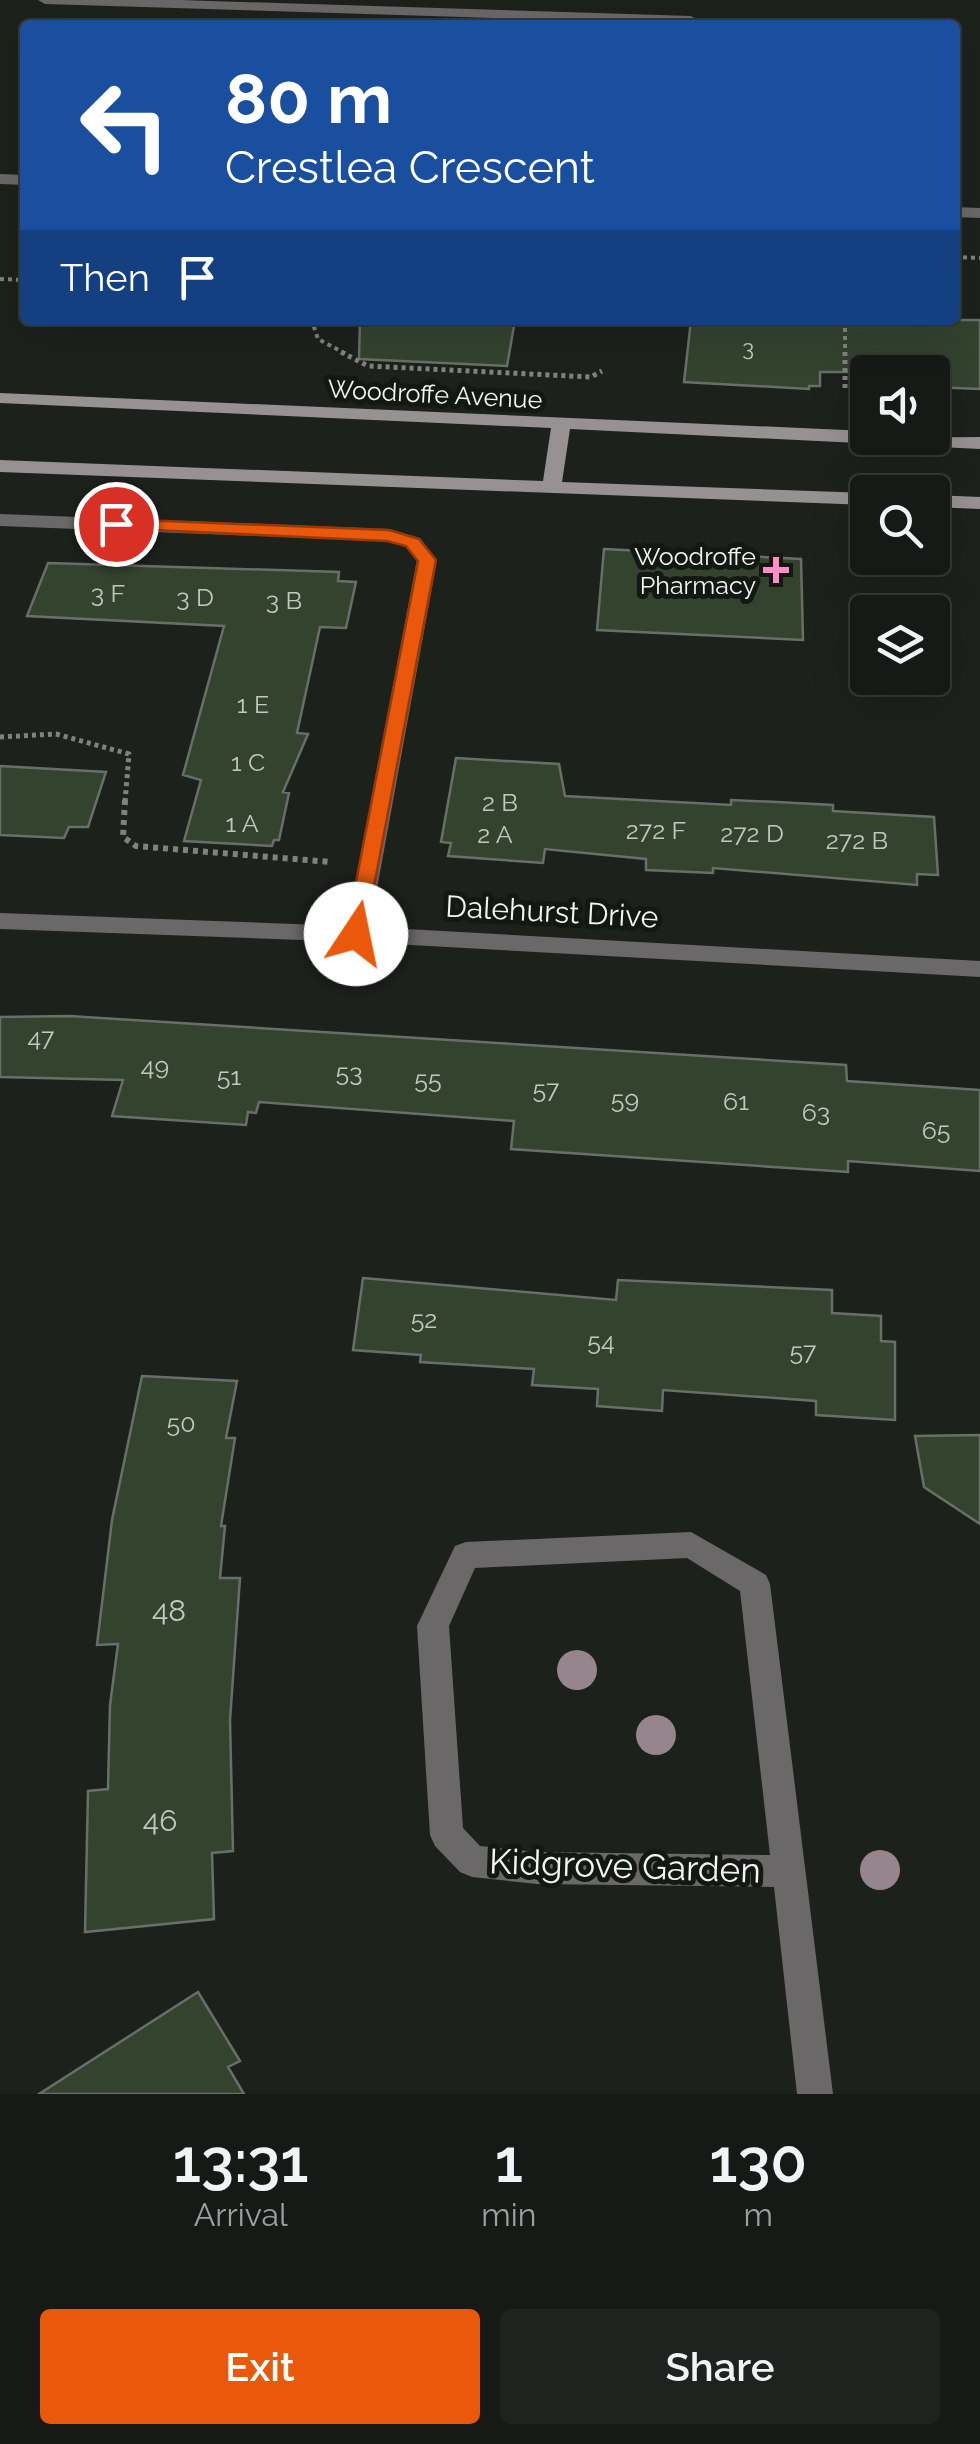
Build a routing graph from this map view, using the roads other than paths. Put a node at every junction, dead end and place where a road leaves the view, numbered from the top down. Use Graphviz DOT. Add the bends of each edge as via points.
graph roads {
  1 [pos="46,0"];
  2 [pos="284,3"];
  3 [pos="649,20"];
  4 [pos="0,398"];
  5 [pos="562,426"];
  6 [pos="850,436"];
  7 [pos="950,441"];
  8 [pos="980,443"];
  9 [pos="0,466"];
  10 [pos="552,485"];
  11 [pos="850,498"];
  12 [pos="950,502"];
  13 [pos="980,503"];
  14 [pos="0,520"];
  15 [pos="0,921"];
  16 [pos="356,934"];
  17 [pos="980,969"];
  18 [pos="791,1872"];
  19 [pos="814,2094"];
  1 -- 2 [label="street"];
  2 -- 3 [label="street"];
  4 -- 5 [label="main road, Woodroffe Avenue"];
  5 -- 6 [label="main road, Woodroffe Avenue"];
  5 -- 10 [label="main road"];
  7 -- 8 [label="main road, Woodroffe Avenue"];
  9 -- 10 [label="main road"];
  10 -- 11 [label="main road"];
  12 -- 13 [label="main road"];
  14 -- 16 [label="street" via="389,535 413,542 427,560"];
  15 -- 16 [label="street, Dalehurst Drive"];
  16 -- 17 [label="street, Dalehurst Drive"];
  18 -- 18 [label="street, Kidgrove Garden" via="755,1584 690,1545 466,1555 433,1626 446,1835 472,1861"];
  18 -- 19 [label="street, Kidgrove Garden"];
}
